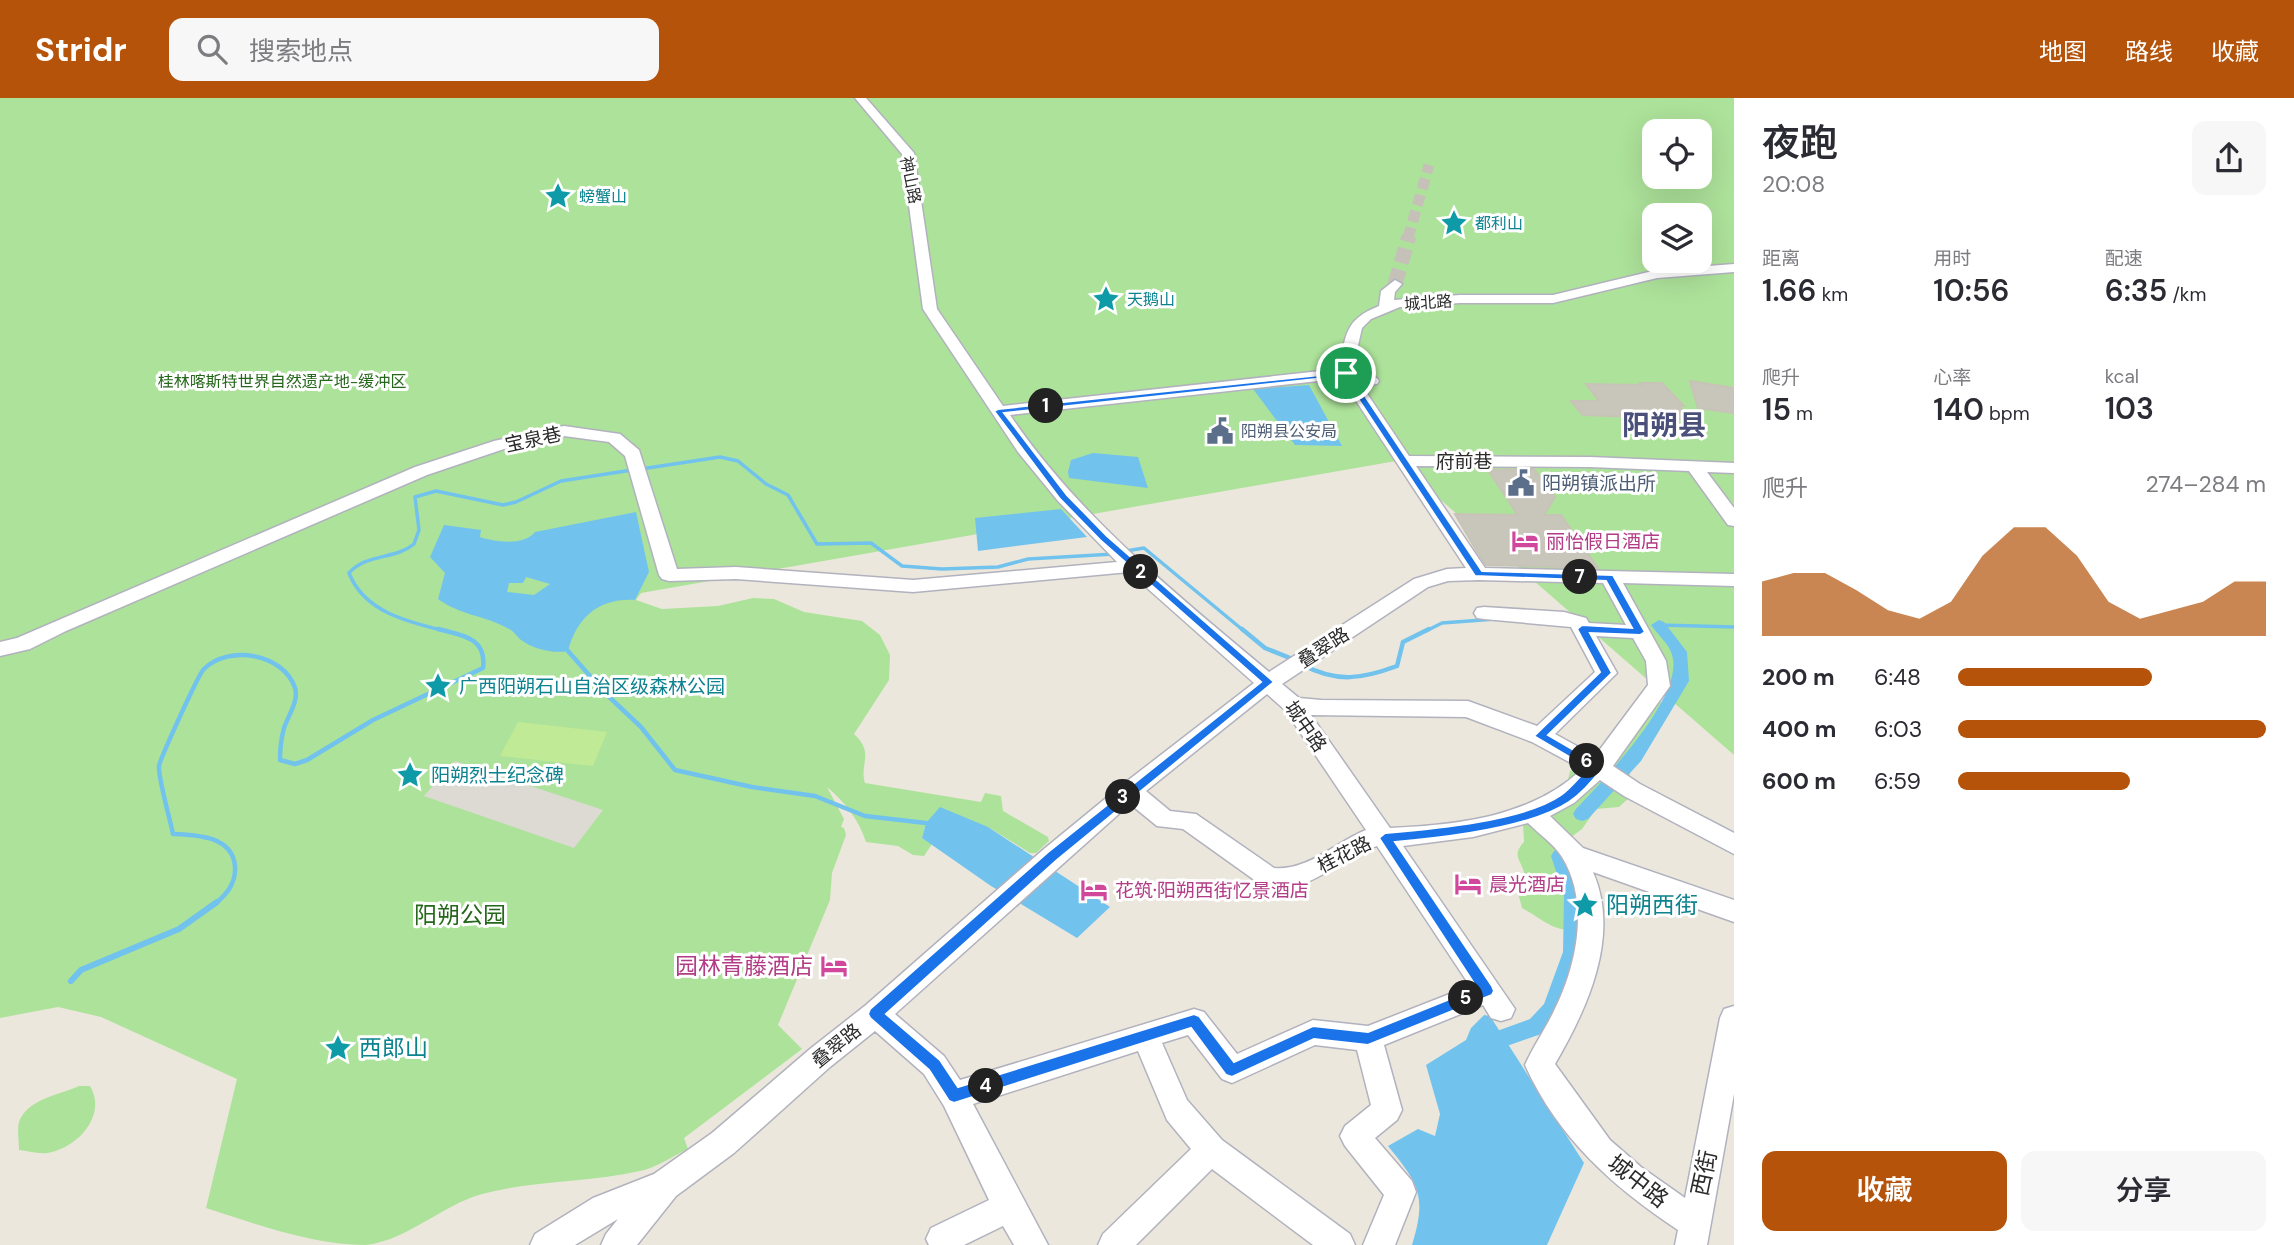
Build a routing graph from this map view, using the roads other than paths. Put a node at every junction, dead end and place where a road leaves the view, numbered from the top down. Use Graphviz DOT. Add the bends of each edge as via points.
graph roads {
  1 [pos="860,98"];
  2 [pos="1734,268"];
  3 [pos="926,278"];
  4 [pos="1395,284"];
  5 [pos="1386,307"];
  6 [pos="1348,377"];
  7 [pos="1371,381"];
  8 [pos="998,411"];
  9 [pos="1404,461"];
  10 [pos="1694,466"];
  11 [pos="1734,468"];
  12 [pos="1734,522"];
  13 [pos="1130,563"];
  14 [pos="1479,574"];
  15 [pos="1734,580"];
  16 [pos="1614,585"];
  17 [pos="1484,613"];
  18 [pos="1582,629"];
  19 [pos="1639,630"];
  20 [pos="0,649"];
  21 [pos="1269,682"];
  22 [pos="1293,705"];
  23 [pos="1540,736"];
  24 [pos="1597,767"];
  25 [pos="1130,791"];
  26 [pos="1532,813"];
  27 [pos="1385,838"];
  28 [pos="1734,844"];
  29 [pos="1574,855"];
  30 [pos="1734,911"];
  31 [pos="876,1014"];
  32 [pos="1734,1018"];
  33 [pos="1144,1036"];
  34 [pos="1368,1039"];
  35 [pos="954,1096"];
  36 [pos="1211,1150"];
  37 [pos="665,1185"];
  38 [pos="1009,1207"];
  39 [pos="1693,1233"];
  40 [pos="546,1245"];
  41 [pos="617,1245"];
  42 [pos="945,1245"];
  43 [pos="1032,1245"];
  44 [pos="1114,1245"];
  45 [pos="1339,1245"];
  46 [pos="1378,1245"];
  1 -- 3 [label="street, 神山路" via="908,153"];
  2 -- 5 [label="street, 城北路" via="1657,274 1553,299 1410,301"];
  3 -- 8 [label="street, 城中路" via="930,309"];
  4 -- 5 [label="street" via="1388,291"];
  5 -- 6 [label="street, 城北路" via="1355,327"];
  6 -- 7 [label="street"];
  6 -- 8 [label="street"];
  6 -- 9 [label="street"];
  6 -- 14 [label="street"];
  8 -- 13 [label="street, 城中路" via="1064,497"];
  9 -- 10 [label="street, 府前巷"];
  9 -- 14 [label="street"];
  10 -- 11 [label="street, 府前巷"];
  10 -- 12 [label="street"];
  13 -- 20 [label="street, 宝泉巷" via="913,586 736,573 669,575 633,454 614,438 564,431 454,459 23,644"];
  13 -- 21 [label="street, 城中路"];
  14 -- 15 [label="street"];
  14 -- 16 [label="street, 叠翠路"];
  14 -- 21 [label="street, 叠翠路" via="1447,575 1421,583"];
  15 -- 16 [label="street, 叠翠路"];
  16 -- 19 [label="street, 桂花路"];
  17 -- 18 [label="street" via="1564,619 1579,623"];
  18 -- 19 [label="street"];
  18 -- 23 [label="street" via="1606,673"];
  19 -- 24 [label="street, 桂花路" via="1656,661 1659,686"];
  21 -- 22 [label="street, 城中路"];
  21 -- 25 [label="street, 叠翠路"];
  22 -- 23 [label="street" via="1468,709"];
  22 -- 27 [label="street, 城中路"];
  23 -- 24 [label="street"];
  24 -- 26 [label="street, 桂花路" via="1565,799"];
  24 -- 28 [label="street"];
  25 -- 27 [label="street, 桂花路" via="1165,820 1188,820 1280,880 1302,876 1361,841"];
  25 -- 31 [label="street, 叠翠路"];
  26 -- 27 [label="street, 桂花路" via="1453,832"];
  26 -- 29 [label="street"];
  27 -- 34 [label="street, 城中路" via="1494,1000"];
  29 -- 30 [label="street"];
  29 -- 39 [label="street, 城中路" via="1586,890 1587,956 1566,1020 1539,1065 1609,1160"];
  31 -- 35 [label="street" via="934,1065"];
  31 -- 37 [label="street, 叠翠路" via="723,1143"];
  32 -- 39 [label="street, 西街"];
  33 -- 34 [label="street" via="1194,1021 1232,1070 1313,1032"];
  33 -- 35 [label="street"];
  33 -- 36 [label="street" via="1177,1110"];
  34 -- 46 [label="street" via="1387,1110 1355,1136 1401,1192"];
  35 -- 38 [label="street"];
  36 -- 44 [label="street"];
  36 -- 45 [label="street"];
  37 -- 40 [label="street" via="604,1209"];
  37 -- 41 [label="street"];
  38 -- 42 [label="street" via="942,1239"];
  38 -- 43 [label="street"];
}
